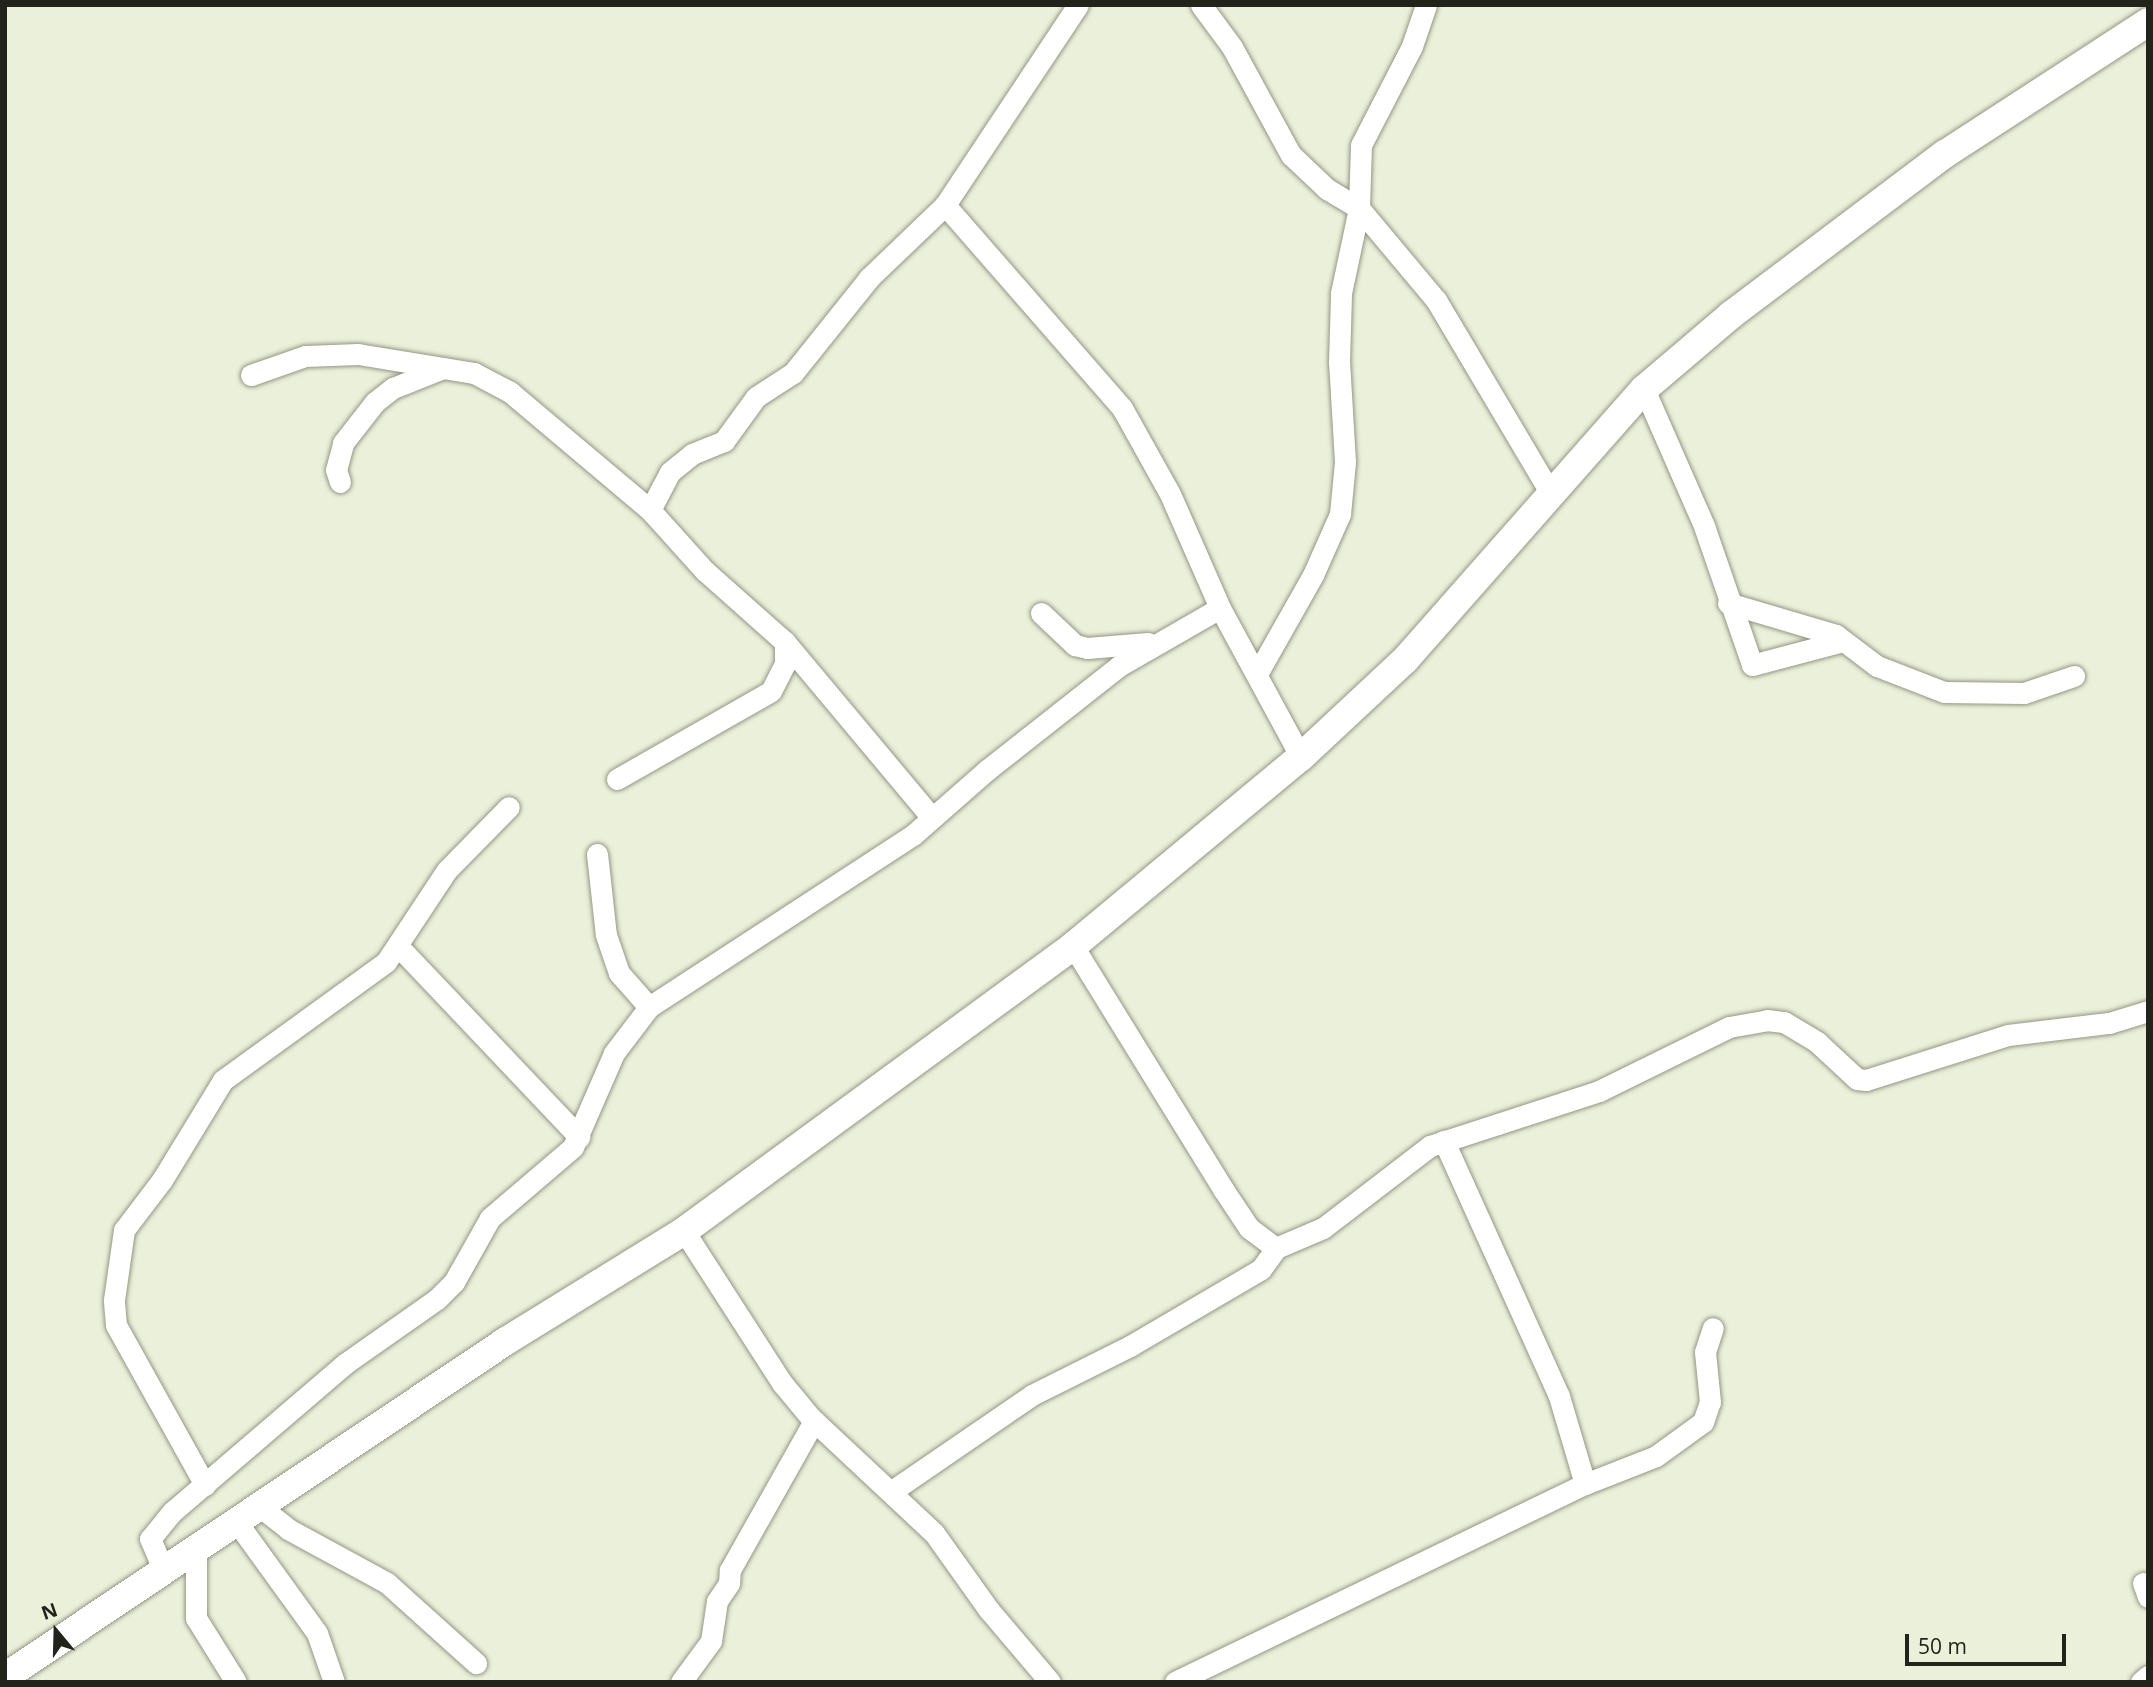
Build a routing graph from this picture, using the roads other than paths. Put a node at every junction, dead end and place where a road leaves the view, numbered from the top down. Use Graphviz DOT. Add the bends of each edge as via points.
graph roads {
  1 [pos="1078,5"];
  2 [pos="1201,5"];
  3 [pos="1426,5"];
  4 [pos="2148,22"];
  5 [pos="944,205"];
  6 [pos="1359,208"];
  7 [pos="445,368"];
  8 [pos="251,376"];
  9 [pos="1644,389"];
  10 [pos="340,482"];
  11 [pos="1550,492"];
  12 [pos="650,510"];
  13 [pos="1728,603"];
  14 [pos="1220,608"];
  15 [pos="1041,613"];
  16 [pos="1843,641"];
  17 [pos="785,642"];
  18 [pos="1155,642"];
  19 [pos="1257,674"];
  20 [pos="2074,676"];
  21 [pos="1301,757"];
  22 [pos="617,779"];
  23 [pos="509,807"];
  24 [pos="932,818"];
  25 [pos="597,854"];
  26 [pos="1073,946"];
  27 [pos="399,947"];
  28 [pos="649,1007"];
  29 [pos="2148,1011"];
  30 [pos="579,1137"];
  31 [pos="1444,1141"];
  32 [pos="684,1231"];
  33 [pos="1276,1248"];
  34 [pos="1713,1328"];
  35 [pos="814,1421"];
  36 [pos="1585,1484"];
  37 [pos="205,1485"];
  38 [pos="892,1492"];
  39 [pos="248,1513"];
  40 [pos="196,1547"];
  41 [pos="163,1569"];
  42 [pos="476,1663"];
  43 [pos="2148,1676"];
  44 [pos="5,1677"];
  45 [pos="236,1682"];
  46 [pos="334,1682"];
  47 [pos="681,1682"];
  48 [pos="1050,1682"];
  49 [pos="1175,1682"];
  50 [pos="2141,1682"];
  1 -- 5 [label="street"];
  2 -- 6 [label="street" via="1232,47 1291,155 1317,182"];
  3 -- 6 [label="street" via="1412,46 1361,145"];
  4 -- 9 [label="street" via="1945,154 1731,316"];
  5 -- 12 [label="street" via="869,278 793,373 756,397 724,441 692,454 670,472"];
  5 -- 14 [label="street" via="1122,408 1170,494"];
  6 -- 11 [label="street" via="1436,300"];
  6 -- 19 [label="street" via="1341,293 1339,362 1345,462 1340,514 1313,575"];
  7 -- 8 [label="street" via="393,357 326,354 305,356"];
  7 -- 10 [label="street" via="393,388 375,402 343,443 337,460"];
  7 -- 12 [label="street" via="474,373 510,392"];
  9 -- 11 [label="street"];
  9 -- 13 [label="street" via="1704,526"];
  11 -- 21 [label="street" via="1432,633"];
  12 -- 17 [label="street" via="705,570"];
  13 -- 16 [label="street"];
  13 -- 16 [label="street" via="1752,665"];
  14 -- 18 [label="street"];
  14 -- 19 [label="street"];
  15 -- 18 [label="street" via="1075,645"];
  16 -- 20 [label="street" via="1877,666 1944,692 2024,693"];
  17 -- 22 [label="street" via="785,664 771,691"];
  17 -- 24 [label="street"];
  18 -- 24 [label="street" via="1075,699"];
  19 -- 21 [label="street"];
  21 -- 26 [label="street"];
  23 -- 27 [label="street" via="447,870"];
  24 -- 28 [label="street"];
  25 -- 28 [label="street" via="606,935 619,973"];
  26 -- 32 [label="street"];
  26 -- 33 [label="street" via="1229,1199 1249,1228"];
  27 -- 30 [label="street"];
  27 -- 37 [label="street" via="386,962 223,1080 162,1180 124,1230 114,1300 116,1325"];
  28 -- 30 [label="street" via="614,1053"];
  29 -- 31 [label="street" via="2109,1023 2008,1035 1867,1080 1857,1079 1817,1042 1784,1022 1754,1022 1692,1042 1599,1091"];
  30 -- 37 [label="street" via="567,1153 490,1218 454,1282 437,1299 346,1363"];
  31 -- 33 [label="street" via="1402,1166 1323,1228"];
  31 -- 36 [label="street" via="1559,1396"];
  32 -- 35 [label="street" via="782,1383"];
  32 -- 39 [label="street" via="506,1341"];
  33 -- 38 [label="street" via="1261,1269 1130,1346 1032,1395"];
  34 -- 36 [label="street" via="1705,1352 1710,1402 1703,1422 1656,1456"];
  35 -- 38 [label="street"];
  35 -- 47 [label="street" via="730,1570 729,1583 717,1601 711,1641"];
  36 -- 49 [label="street"];
  37 -- 41 [label="street" via="151,1536"];
  38 -- 48 [label="street" via="934,1533 989,1610"];
  39 -- 40 [label="street"];
  39 -- 42 [label="street" via="288,1528 387,1583"];
  39 -- 46 [label="street" via="317,1633"];
  40 -- 41 [label="street"];
  40 -- 45 [label="street" via="196,1618"];
  41 -- 44 [label="street"];
  43 -- 50 [label="street"];
}
